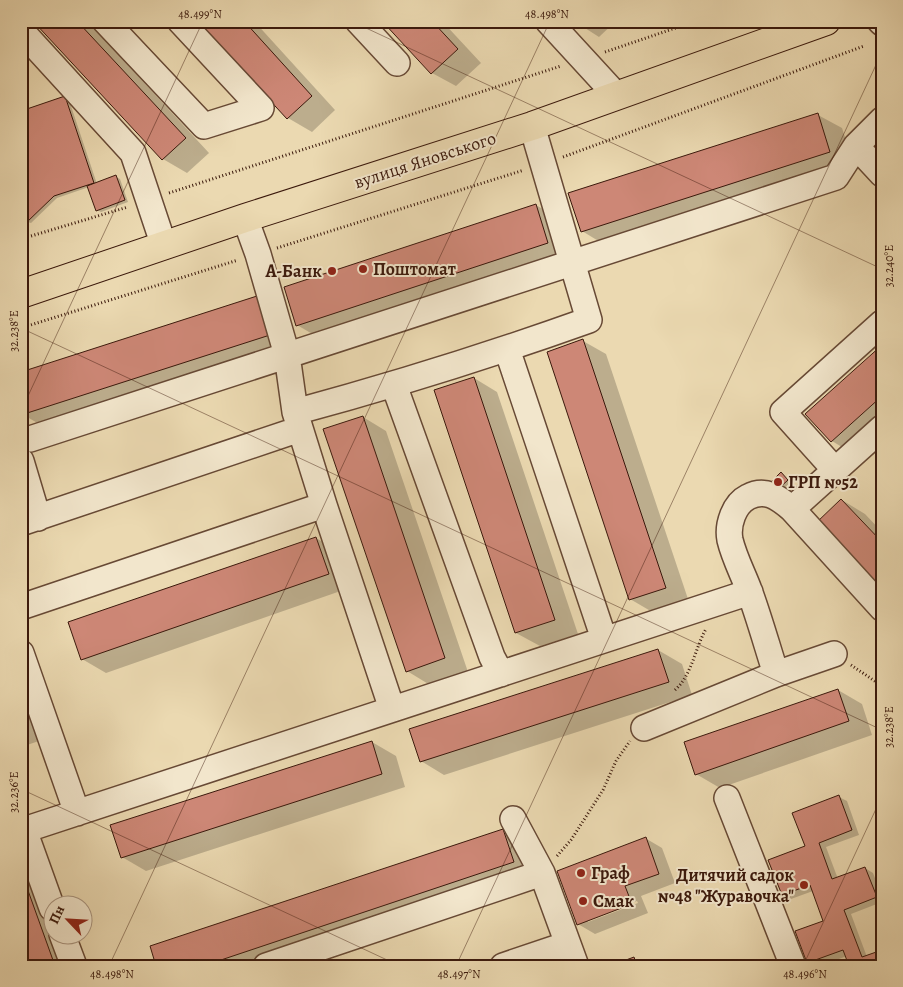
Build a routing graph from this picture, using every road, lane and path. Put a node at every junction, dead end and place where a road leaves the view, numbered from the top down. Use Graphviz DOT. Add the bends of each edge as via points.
graph roads {
  1 [pos="105,21"];
  2 [pos="180,21"];
  3 [pos="358,21"];
  4 [pos="548,21"];
  5 [pos="696,21"];
  6 [pos="826,21"];
  7 [pos="26,36"];
  8 [pos="864,46"];
  9 [pos="582,59"];
  10 [pos="397,63"];
  11 [pos="616,95"];
  12 [pos="882,120"];
  13 [pos="532,126"];
  14 [pos="856,146"];
  15 [pos="542,164"];
  16 [pos="882,174"];
  17 [pos="149,200"];
  18 [pos="245,218"];
  19 [pos="21,239"];
  20 [pos="164,246"];
  21 [pos="258,254"];
  22 [pos="572,263"];
  23 [pos="21,294"];
  24 [pos="882,323"];
  25 [pos="21,328"];
  26 [pos="507,349"];
  27 [pos="286,355"];
  28 [pos="394,385"];
  29 [pos="297,420"];
  30 [pos="882,428"];
  31 [pos="26,450"];
  32 [pos="835,470"];
  33 [pos="324,505"];
  34 [pos="792,509"];
  35 [pos="29,520"];
  36 [pos="750,592"];
  37 [pos="21,607"];
  38 [pos="882,608"];
  39 [pos="604,639"];
  40 [pos="21,653"];
  41 [pos="834,654"];
  42 [pos="501,674"];
  43 [pos="776,674"];
  44 [pos="882,686"];
  45 [pos="392,709"];
  46 [pos="644,728"];
  47 [pos="727,798"];
  48 [pos="77,813"];
  49 [pos="513,819"];
  50 [pos="22,831"];
  51 [pos="542,873"];
  52 [pos="47,894"];
  53 [pos="66,944"];
  54 [pos="572,955"];
  55 [pos="74,966"];
  56 [pos="266,966"];
  57 [pos="503,966"];
  58 [pos="793,966"];
  1 -- 2 [label="lane" via="204,126 261,108"];
  3 -- 10 [label="lane"];
  4 -- 9 [label="lane"];
  5 -- 9 [label="path"];
  6 -- 11 [label="main road, вулиця Яновського"];
  7 -- 17 [label="lane" via="133,153"];
  8 -- 15 [label="path"];
  9 -- 11 [label="lane"];
  9 -- 17 [label="path"];
  11 -- 13 [label="main road, вулиця Яновського"];
  12 -- 14 [label="lane"];
  13 -- 15 [label="lane"];
  13 -- 18 [label="main road, вулиця Яновського"];
  14 -- 16 [label="lane"];
  14 -- 22 [label="lane" via="836,177"];
  15 -- 21 [label="path"];
  15 -- 22 [label="lane"];
  17 -- 19 [label="path"];
  17 -- 20 [label="lane"];
  18 -- 20 [label="main road, вулиця Яновського"];
  18 -- 21 [label="lane"];
  20 -- 23 [label="main road, вулиця Яновського"];
  21 -- 25 [label="path"];
  21 -- 27 [label="lane"];
  22 -- 26 [label="lane" via="589,320"];
  22 -- 27 [label="lane"];
  24 -- 32 [label="lane" via="783,412"];
  26 -- 28 [label="lane"];
  26 -- 39 [label="lane"];
  27 -- 29 [label="lane"];
  27 -- 31 [label="lane"];
  28 -- 29 [label="lane"];
  28 -- 42 [label="lane" via="492,657"];
  29 -- 33 [label="lane"];
  29 -- 35 [label="lane"];
  30 -- 32 [label="lane"];
  31 -- 35 [label="lane"];
  32 -- 34 [label="lane"];
  33 -- 37 [label="lane"];
  33 -- 45 [label="lane"];
  34 -- 36 [label="lane" via="768,493 756,493 745,498 735,510 730,524 730,539"];
  34 -- 38 [label="lane"];
  36 -- 39 [label="lane"];
  36 -- 43 [label="lane"];
  39 -- 42 [label="lane"];
  40 -- 48 [label="lane"];
  41 -- 43 [label="lane"];
  41 -- 44 [label="path"];
  42 -- 45 [label="lane"];
  43 -- 46 [label="lane"];
  45 -- 48 [label="lane"];
  47 -- 58 [label="lane"];
  48 -- 50 [label="lane"];
  49 -- 51 [label="lane"];
  50 -- 52 [label="lane"];
  51 -- 54 [label="lane"];
  51 -- 56 [label="lane"];
  53 -- 55 [label="lane"];
  54 -- 57 [label="lane"];
}
